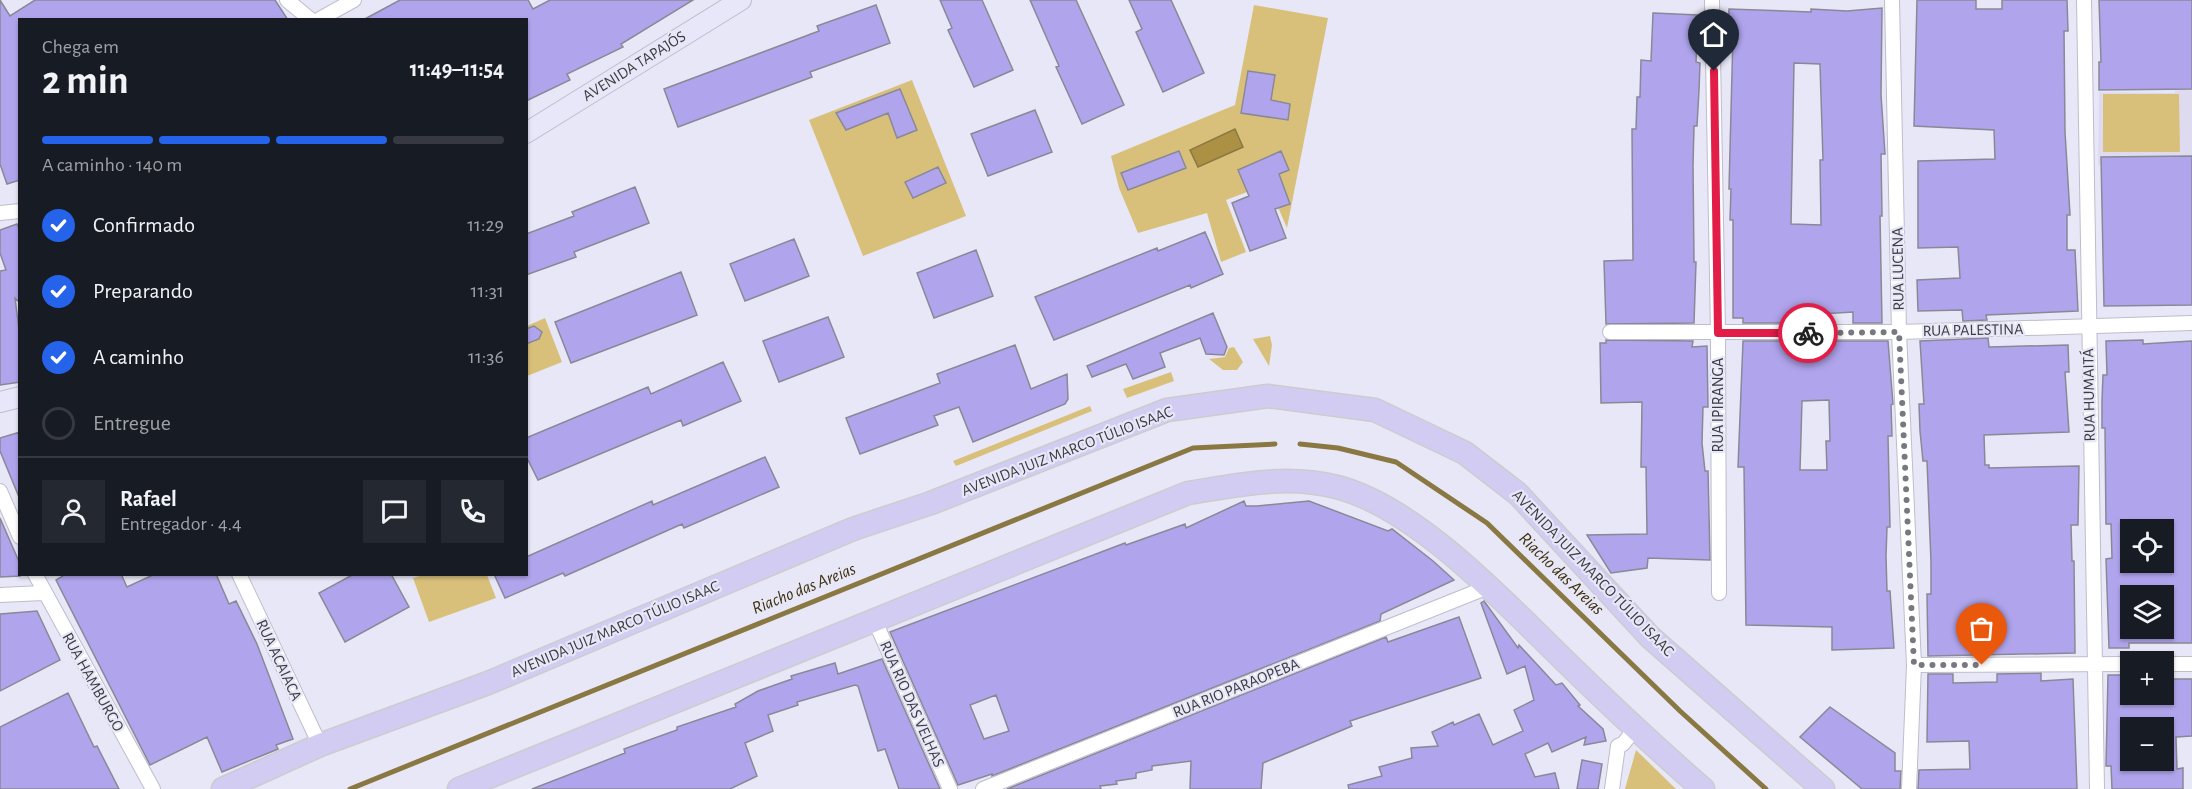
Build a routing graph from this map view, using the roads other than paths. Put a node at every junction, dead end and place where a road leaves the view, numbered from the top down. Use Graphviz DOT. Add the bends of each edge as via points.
graph roads {
  1 [pos="287,0"];
  2 [pos="354,0"];
  3 [pos="1712,0"];
  4 [pos="1892,0"];
  5 [pos="2084,0"];
  6 [pos="733,2"];
  7 [pos="309,18"];
  8 [pos="322,18"];
  9 [pos="528,133"];
  10 [pos="18,211"];
  11 [pos="0,213"];
  12 [pos="2192,323"];
  13 [pos="2088,328"];
  14 [pos="1610,332"];
  15 [pos="1899,332"];
  16 [pos="1718,333"];
  17 [pos="18,398"];
  18 [pos="0,402"];
  19 [pos="0,490"];
  20 [pos="18,532"];
  21 [pos="37,576"];
  22 [pos="239,576"];
  23 [pos="1488,587"];
  24 [pos="43,593"];
  25 [pos="1719,593"];
  26 [pos="0,595"];
  27 [pos="874,619"];
  28 [pos="2094,664"];
  29 [pos="2120,664"];
  30 [pos="2174,664"];
  31 [pos="2192,664"];
  32 [pos="1914,665"];
  33 [pos="1635,729"];
  34 [pos="320,745"];
  35 [pos="153,789"];
  36 [pos="223,789"];
  37 [pos="459,789"];
  38 [pos="950,789"];
  39 [pos="983,789"];
  40 [pos="1612,789"];
  41 [pos="1703,789"];
  42 [pos="1823,789"];
  43 [pos="1909,789"];
  44 [pos="2097,789"];
  1 -- 7 [label="street"];
  2 -- 8 [label="street"];
  3 -- 16 [label="street, RUA IPIRANGA"];
  4 -- 15 [label="street, RUA LUCENA"];
  5 -- 13 [label="street, RUA HUMAITÁ"];
  6 -- 9 [label="main road, AVENIDA TAPAJÓS"];
  10 -- 11 [label="street"];
  12 -- 13 [label="street, RUA PALESTINA"];
  13 -- 15 [label="street, RUA PALESTINA"];
  13 -- 28 [label="street, RUA HUMAITÁ"];
  14 -- 16 [label="street, RUA PALESTINA"];
  15 -- 16 [label="street, RUA PALESTINA"];
  15 -- 32 [label="street, RUA LUCENA"];
  16 -- 25 [label="street, RUA IPIRANGA"];
  17 -- 18 [label="main road"];
  19 -- 20 [label="street"];
  21 -- 24 [label="street, RUA HAMBURGO"];
  22 -- 34 [label="street, RUA ACAIACA"];
  23 -- 27 [label="main road" via="1460,561 1388,509 1337,487 1276,479 1188,493"];
  23 -- 33 [label="main road"];
  23 -- 39 [label="street, RUA RIO PARAOPEBA"];
  24 -- 26 [label="street"];
  24 -- 35 [label="street, RUA HAMBURGO"];
  27 -- 37 [label="main road"];
  27 -- 38 [label="street, RUA RIO DAS VELHAS"];
  28 -- 29 [label="street"];
  28 -- 32 [label="street"];
  28 -- 44 [label="street, RUA HUMAITÁ"];
  30 -- 31 [label="street"];
  32 -- 43 [label="street, RUA LUCENA"];
  33 -- 40 [label="street" via="1618,746"];
  33 -- 41 [label="main road"];
  34 -- 36 [label="main road, AVENIDA JUIZ MARCO TÚLIO ISAAC"];
  34 -- 42 [label="main road, AVENIDA JUIZ MARCO TÚLIO ISAAC" via="488,683 853,529 931,503 1167,410 1268,396 1375,410 1465,453 1518,494 1650,637"];
}
